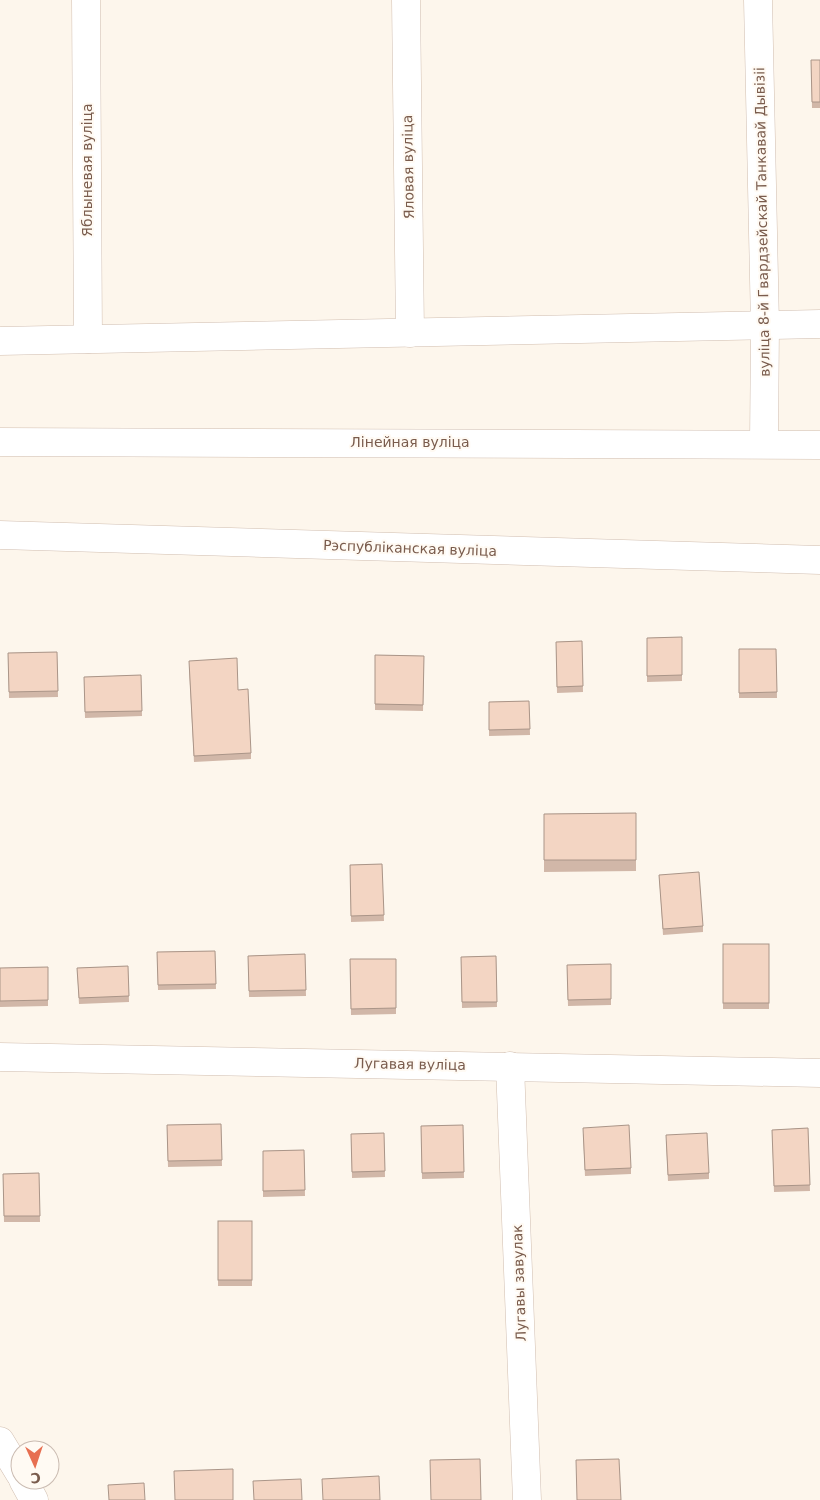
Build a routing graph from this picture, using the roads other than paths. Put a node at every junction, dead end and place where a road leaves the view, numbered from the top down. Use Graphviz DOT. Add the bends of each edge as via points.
graph roads {
  1 [pos="86,0"];
  2 [pos="406,0"];
  3 [pos="758,0"];
  4 [pos="820,324"];
  5 [pos="765,325"];
  6 [pos="410,333"];
  7 [pos="88,340"];
  8 [pos="0,341"];
  9 [pos="0,442"];
  10 [pos="764,444"];
  11 [pos="820,445"];
  12 [pos="0,535"];
  13 [pos="820,560"];
  14 [pos="0,1057"];
  15 [pos="510,1066"];
  16 [pos="820,1073"];
  17 [pos="0,1441"];
  18 [pos="10,1458"];
  19 [pos="527,1500"];
  1 -- 7 [label="street, Яблыневая вуліца"];
  2 -- 6 [label="street, Яловая вуліца"];
  3 -- 5 [label="street, вуліца 8-й Гвардзейскай Танкавай Дывізіі"];
  4 -- 5 [label="street"];
  5 -- 6 [label="street"];
  5 -- 10 [label="street, вуліца 8-й Гвардзейскай Танкавай Дывізіі"];
  6 -- 7 [label="street"];
  7 -- 8 [label="street"];
  9 -- 10 [label="street, Лінейная вуліца"];
  10 -- 11 [label="street, Лінейная вуліца"];
  12 -- 13 [label="street, Рэспубліканская вуліца"];
  14 -- 15 [label="street, Лугавая вуліца"];
  15 -- 16 [label="street, Лугавая вуліца"];
  15 -- 19 [label="street, Лугавы завулак"];
  17 -- 18 [label="street"];
}
